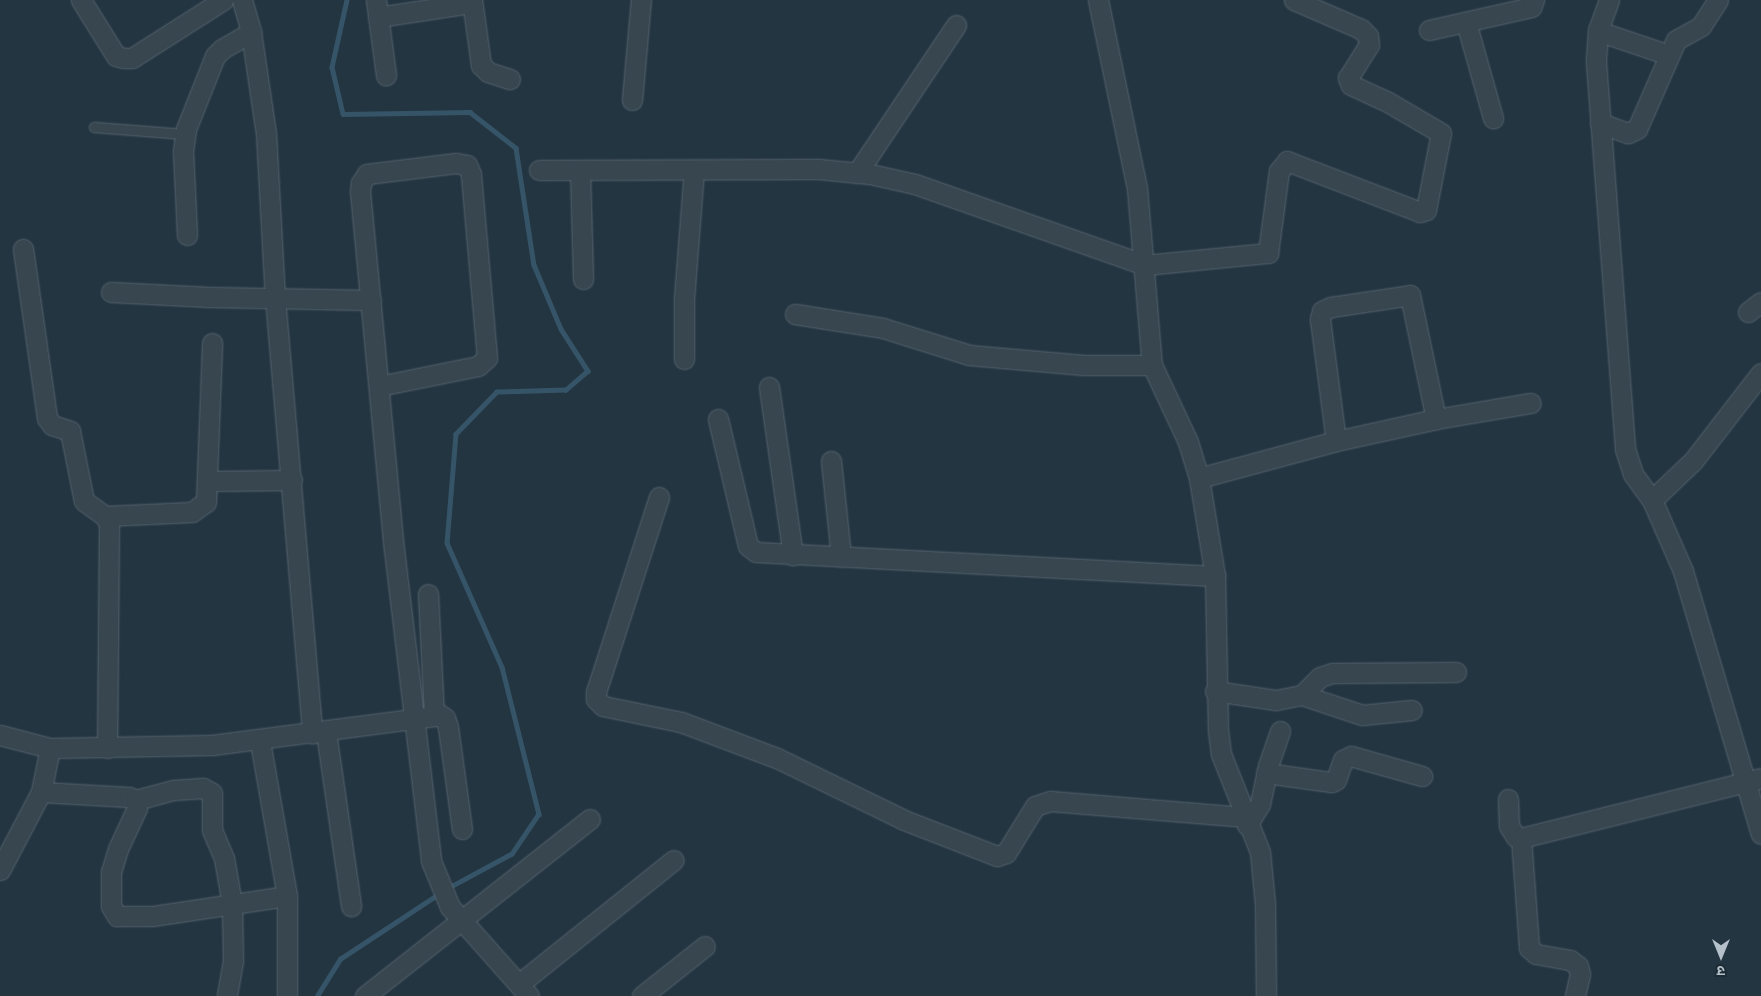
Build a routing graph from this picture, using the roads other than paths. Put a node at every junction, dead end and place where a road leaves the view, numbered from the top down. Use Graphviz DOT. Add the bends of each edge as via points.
graph roads {
  1 [pos="82,0"];
  2 [pos="223,0"];
  3 [pos="242,0"];
  4 [pos="641,0"];
  5 [pos="1098,0"];
  6 [pos="1294,0"];
  7 [pos="1534,0"];
  8 [pos="1610,0"];
  9 [pos="1718,0"];
  10 [pos="472,1"];
  11 [pos="377,8"];
  12 [pos="1466,22"];
  13 [pos="956,25"];
  14 [pos="1429,30"];
  15 [pos="1598,31"];
  16 [pos="252,32"];
  17 [pos="1669,55"];
  18 [pos="386,75"];
  19 [pos="510,79"];
  20 [pos="632,100"];
  21 [pos="1493,118"];
  22 [pos="1600,123"];
  23 [pos="94,127"];
  24 [pos="185,134"];
  25 [pos="539,170"];
  26 [pos="580,170"];
  27 [pos="694,170"];
  28 [pos="857,172"];
  29 [pos="187,235"];
  30 [pos="23,249"];
  31 [pos="1145,265"];
  32 [pos="583,279"];
  33 [pos="111,292"];
  34 [pos="275,298"];
  35 [pos="371,300"];
  36 [pos="794,314"];
  37 [pos="212,344"];
  38 [pos="684,359"];
  39 [pos="1152,365"];
  40 [pos="1761,373"];
  41 [pos="379,386"];
  42 [pos="769,387"];
  43 [pos="1531,403"];
  44 [pos="1436,418"];
  45 [pos="718,419"];
  46 [pos="1336,441"];
  47 [pos="832,461"];
  48 [pos="1199,478"];
  49 [pos="292,480"];
  50 [pos="209,481"];
  51 [pos="659,497"];
  52 [pos="1652,500"];
  53 [pos="105,516"];
  54 [pos="793,554"];
  55 [pos="841,556"];
  56 [pos="1214,576"];
  57 [pos="428,594"];
  58 [pos="1456,672"];
  59 [pos="1215,691"];
  60 [pos="1302,695"];
  61 [pos="1412,710"];
  62 [pos="436,712"];
  63 [pos="414,719"];
  64 [pos="1280,731"];
  65 [pos="319,733"];
  66 [pos="0,735"];
  67 [pos="260,741"];
  68 [pos="50,748"];
  69 [pos="107,748"];
  70 [pos="1266,773"];
  71 [pos="1422,776"];
  72 [pos="1753,781"];
  73 [pos="41,792"];
  74 [pos="1508,799"];
  75 [pos="136,800"];
  76 [pos="590,819"];
  77 [pos="1245,821"];
  78 [pos="462,829"];
  79 [pos="1761,834"];
  80 [pos="1521,838"];
  81 [pos="674,860"];
  82 [pos="0,870"];
  83 [pos="287,896"];
  84 [pos="232,904"];
  85 [pos="351,906"];
  86 [pos="455,914"];
  87 [pos="705,946"];
  88 [pos="524,990"];
  89 [pos="227,996"];
  90 [pos="287,996"];
  91 [pos="365,996"];
  92 [pos="642,996"];
  93 [pos="1266,996"];
  94 [pos="1575,996"];
  1 -- 2 [label="street" via="116,56 132,58"];
  3 -- 16 [label="street"];
  4 -- 20 [label="street"];
  5 -- 31 [label="street" via="1138,188"];
  6 -- 31 [label="street" via="1361,29 1368,36 1369,45 1348,78 1351,85 1441,133 1428,207 1420,212 1287,161 1279,171 1268,253"];
  7 -- 12 [label="street" via="1531,7"];
  8 -- 15 [label="street"];
  9 -- 17 [label="street" via="1702,26 1681,36"];
  10 -- 11 [label="street"];
  10 -- 19 [label="street" via="481,65 488,72"];
  11 -- 18 [label="street"];
  12 -- 14 [label="street"];
  12 -- 21 [label="street"];
  13 -- 28 [label="street"];
  15 -- 17 [label="street"];
  15 -- 22 [label="street" via="1596,62"];
  16 -- 24 [label="street" via="215,56"];
  16 -- 34 [label="street" via="266,133"];
  17 -- 22 [label="street" via="1637,129 1628,133"];
  22 -- 52 [label="street" via="1625,449 1633,474"];
  23 -- 24 [label="lane"];
  24 -- 29 [label="street"];
  25 -- 26 [label="street"];
  26 -- 27 [label="street"];
  26 -- 32 [label="street"];
  27 -- 28 [label="street"];
  27 -- 38 [label="street" via="684,299"];
  28 -- 31 [label="street" via="915,184"];
  30 -- 53 [label="street" via="47,418 52,425 70,431 84,502"];
  31 -- 39 [label="street"];
  33 -- 34 [label="street"];
  34 -- 35 [label="street"];
  34 -- 49 [label="street"];
  35 -- 41 [label="street"];
  35 -- 41 [label="street" via="360,191 364,177 375,172 456,163 467,165 471,174 487,358 478,366"];
  36 -- 39 [label="street" via="884,328 969,355 1084,365"];
  37 -- 50 [label="street"];
  39 -- 48 [label="street" via="1188,442"];
  40 -- 52 [label="street" via="1693,461"];
  41 -- 63 [label="street"];
  42 -- 54 [label="street"];
  43 -- 44 [label="street"];
  44 -- 46 [label="street"];
  44 -- 46 [label="street" via="1410,295 1331,307 1322,311 1320,319"];
  45 -- 54 [label="street" via="748,546 761,554"];
  46 -- 48 [label="street"];
  47 -- 55 [label="street"];
  48 -- 56 [label="street"];
  49 -- 50 [label="street"];
  49 -- 65 [label="street"];
  50 -- 53 [label="street" via="206,502 196,511"];
  51 -- 77 [label="street" via="596,692 596,699 603,706 681,722 777,758 904,820 998,856 1006,853 1035,806 1050,801"];
  52 -- 72 [label="street" via="1683,571"];
  53 -- 69 [label="street" via="109,529"];
  54 -- 55 [label="street"];
  55 -- 56 [label="street"];
  56 -- 59 [label="street"];
  57 -- 62 [label="street"];
  58 -- 60 [label="street" via="1332,673 1320,677"];
  59 -- 60 [label="street" via="1265,700"];
  59 -- 77 [label="street" via="1221,754"];
  60 -- 61 [label="street" via="1362,715"];
  62 -- 63 [label="street" via="434,716"];
  62 -- 78 [label="street" via="445,718 448,727"];
  63 -- 65 [label="street"];
  63 -- 86 [label="street" via="431,861"];
  64 -- 70 [label="street"];
  65 -- 67 [label="street"];
  65 -- 85 [label="street"];
  66 -- 68 [label="street"];
  67 -- 69 [label="street"];
  67 -- 83 [label="street"];
  68 -- 69 [label="street"];
  68 -- 73 [label="street"];
  70 -- 71 [label="street" via="1331,782 1336,780 1343,760 1351,756"];
  70 -- 77 [label="street" via="1260,804"];
  72 -- 79 [label="street"];
  72 -- 80 [label="street"];
  73 -- 75 [label="street"];
  73 -- 82 [label="street"];
  74 -- 80 [label="street" via="1509,826 1516,837"];
  75 -- 84 [label="street" via="161,792 210,790 215,801 212,830 224,858"];
  75 -- 84 [label="street" via="137,808 111,872 110,900 114,914 122,918 144,917"];
  76 -- 86 [label="street"];
  77 -- 93 [label="street" via="1260,852 1264,875"];
  80 -- 94 [label="street" via="1529,948 1536,954 1570,960 1578,966 1580,974"];
  81 -- 88 [label="street"];
  83 -- 84 [label="street"];
  83 -- 90 [label="street"];
  84 -- 89 [label="street" via="233,961"];
  86 -- 88 [label="street"];
  86 -- 91 [label="street"];
  87 -- 92 [label="street"];
}
